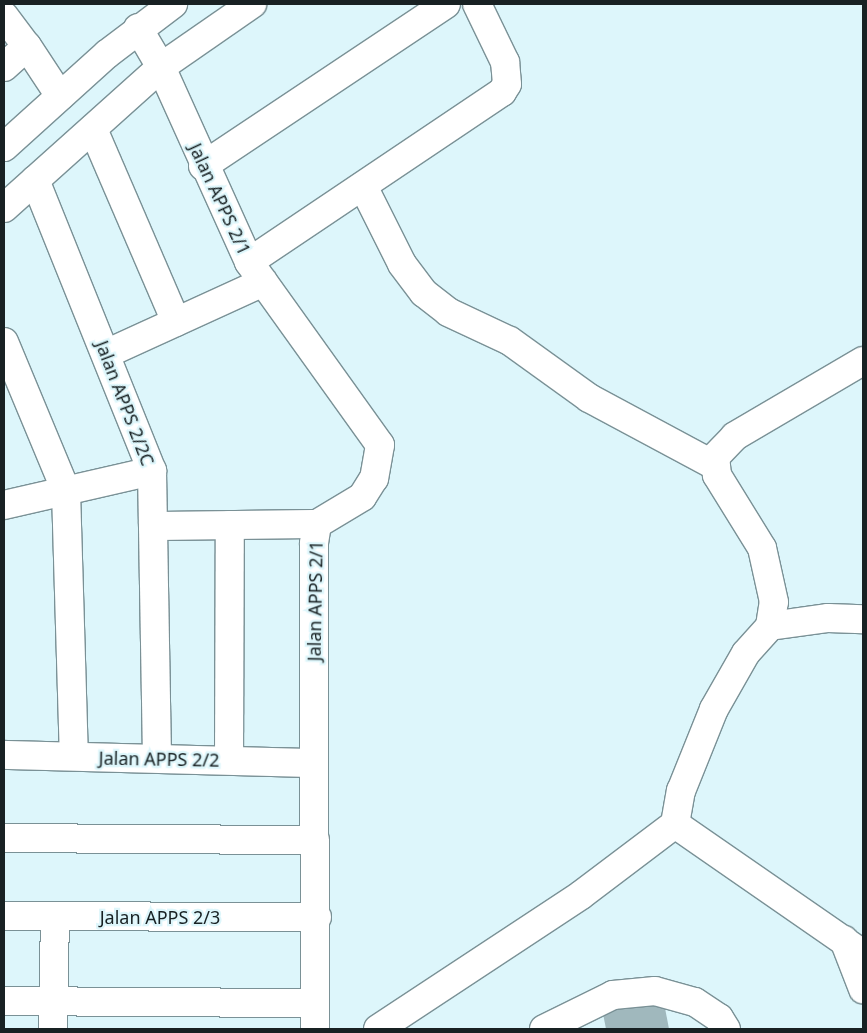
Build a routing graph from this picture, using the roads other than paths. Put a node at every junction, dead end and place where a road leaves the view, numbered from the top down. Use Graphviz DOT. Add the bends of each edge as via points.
graph roads {
  1 [pos="173,4"];
  2 [pos="252,4"];
  3 [pos="446,4"];
  4 [pos="477,4"];
  5 [pos="4,16"];
  6 [pos="138,28"];
  7 [pos="27,46"];
  8 [pos="4,67"];
  9 [pos="161,67"];
  10 [pos="60,96"];
  11 [pos="93,129"];
  12 [pos="4,147"];
  13 [pos="203,166"];
  14 [pos="35,180"];
  15 [pos="363,186"];
  16 [pos="4,208"];
  17 [pos="256,272"];
  18 [pos="176,322"];
  19 [pos="4,342"];
  20 [pos="106,354"];
  21 [pos="863,361"];
  22 [pos="714,466"];
  23 [pos="152,471"];
  24 [pos="66,491"];
  25 [pos="4,505"];
  26 [pos="317,524"];
  27 [pos="230,525"];
  28 [pos="153,526"];
  29 [pos="863,619"];
  30 [pos="770,626"];
  31 [pos="4,755"];
  32 [pos="74,756"];
  33 [pos="157,758"];
  34 [pos="228,760"];
  35 [pos="314,763"];
  36 [pos="675,824"];
  37 [pos="4,838"];
  38 [pos="316,840"];
  39 [pos="4,916"];
  40 [pos="55,917"];
  41 [pos="317,917"];
  42 [pos="842,936"];
  43 [pos="863,954"];
  44 [pos="863,989"];
  45 [pos="4,1001"];
  46 [pos="53,1001"];
  47 [pos="315,1016"];
  48 [pos="53,1029"];
  49 [pos="378,1029"];
  50 [pos="544,1029"];
  51 [pos="726,1029"];
  1 -- 6 [label="street"];
  2 -- 9 [label="street"];
  3 -- 13 [label="street"];
  4 -- 15 [label="street" via="505,62 507,84 502,92"];
  5 -- 7 [label="street"];
  6 -- 9 [label="street, Jalan APPS 2/1"];
  6 -- 10 [label="street"];
  7 -- 8 [label="street"];
  7 -- 10 [label="street"];
  9 -- 11 [label="street"];
  9 -- 13 [label="street, Jalan APPS 2/1"];
  10 -- 12 [label="street"];
  11 -- 14 [label="street"];
  11 -- 18 [label="street"];
  13 -- 17 [label="street, Jalan APPS 2/1"];
  14 -- 16 [label="street"];
  14 -- 20 [label="street, Jalan APPS 2/2C"];
  15 -- 17 [label="street"];
  15 -- 22 [label="street" via="402,264 424,293 448,312 510,341 596,402"];
  17 -- 18 [label="street"];
  17 -- 26 [label="street, Jalan APPS 2/1" via="380,445 374,478 362,497"];
  18 -- 20 [label="street"];
  19 -- 24 [label="street"];
  20 -- 23 [label="street, Jalan APPS 2/2C"];
  21 -- 22 [label="street" via="735,436 718,449"];
  22 -- 30 [label="street" via="762,548 774,602"];
  23 -- 24 [label="street"];
  23 -- 28 [label="street, Jalan APPS 2/2C"];
  24 -- 25 [label="street"];
  24 -- 32 [label="street"];
  26 -- 27 [label="street"];
  26 -- 35 [label="street, Jalan APPS 2/1"];
  27 -- 28 [label="street"];
  27 -- 34 [label="street"];
  28 -- 33 [label="street, Jalan APPS 2/2C"];
  29 -- 30 [label="street" via="828,618"];
  30 -- 36 [label="street" via="746,653 714,709 681,791"];
  31 -- 32 [label="street, Jalan APPS 2/2"];
  32 -- 33 [label="street, Jalan APPS 2/2"];
  33 -- 34 [label="street, Jalan APPS 2/2"];
  34 -- 35 [label="street, Jalan APPS 2/2"];
  35 -- 38 [label="street, Jalan APPS 2/1"];
  36 -- 42 [label="street"];
  36 -- 49 [label="street" via="581,895"];
  37 -- 38 [label="street"];
  38 -- 41 [label="street, Jalan APPS 2/1"];
  39 -- 40 [label="street, Jalan APPS 2/3"];
  40 -- 41 [label="street, Jalan APPS 2/3"];
  40 -- 46 [label="street"];
  41 -- 47 [label="street, Jalan APPS 2/1"];
  42 -- 43 [label="street"];
  42 -- 44 [label="street"];
  45 -- 46 [label="street"];
  46 -- 47 [label="street"];
  46 -- 48 [label="street"];
  50 -- 51 [label="street" via="613,995 655,991 695,1002 719,1018"];
}
